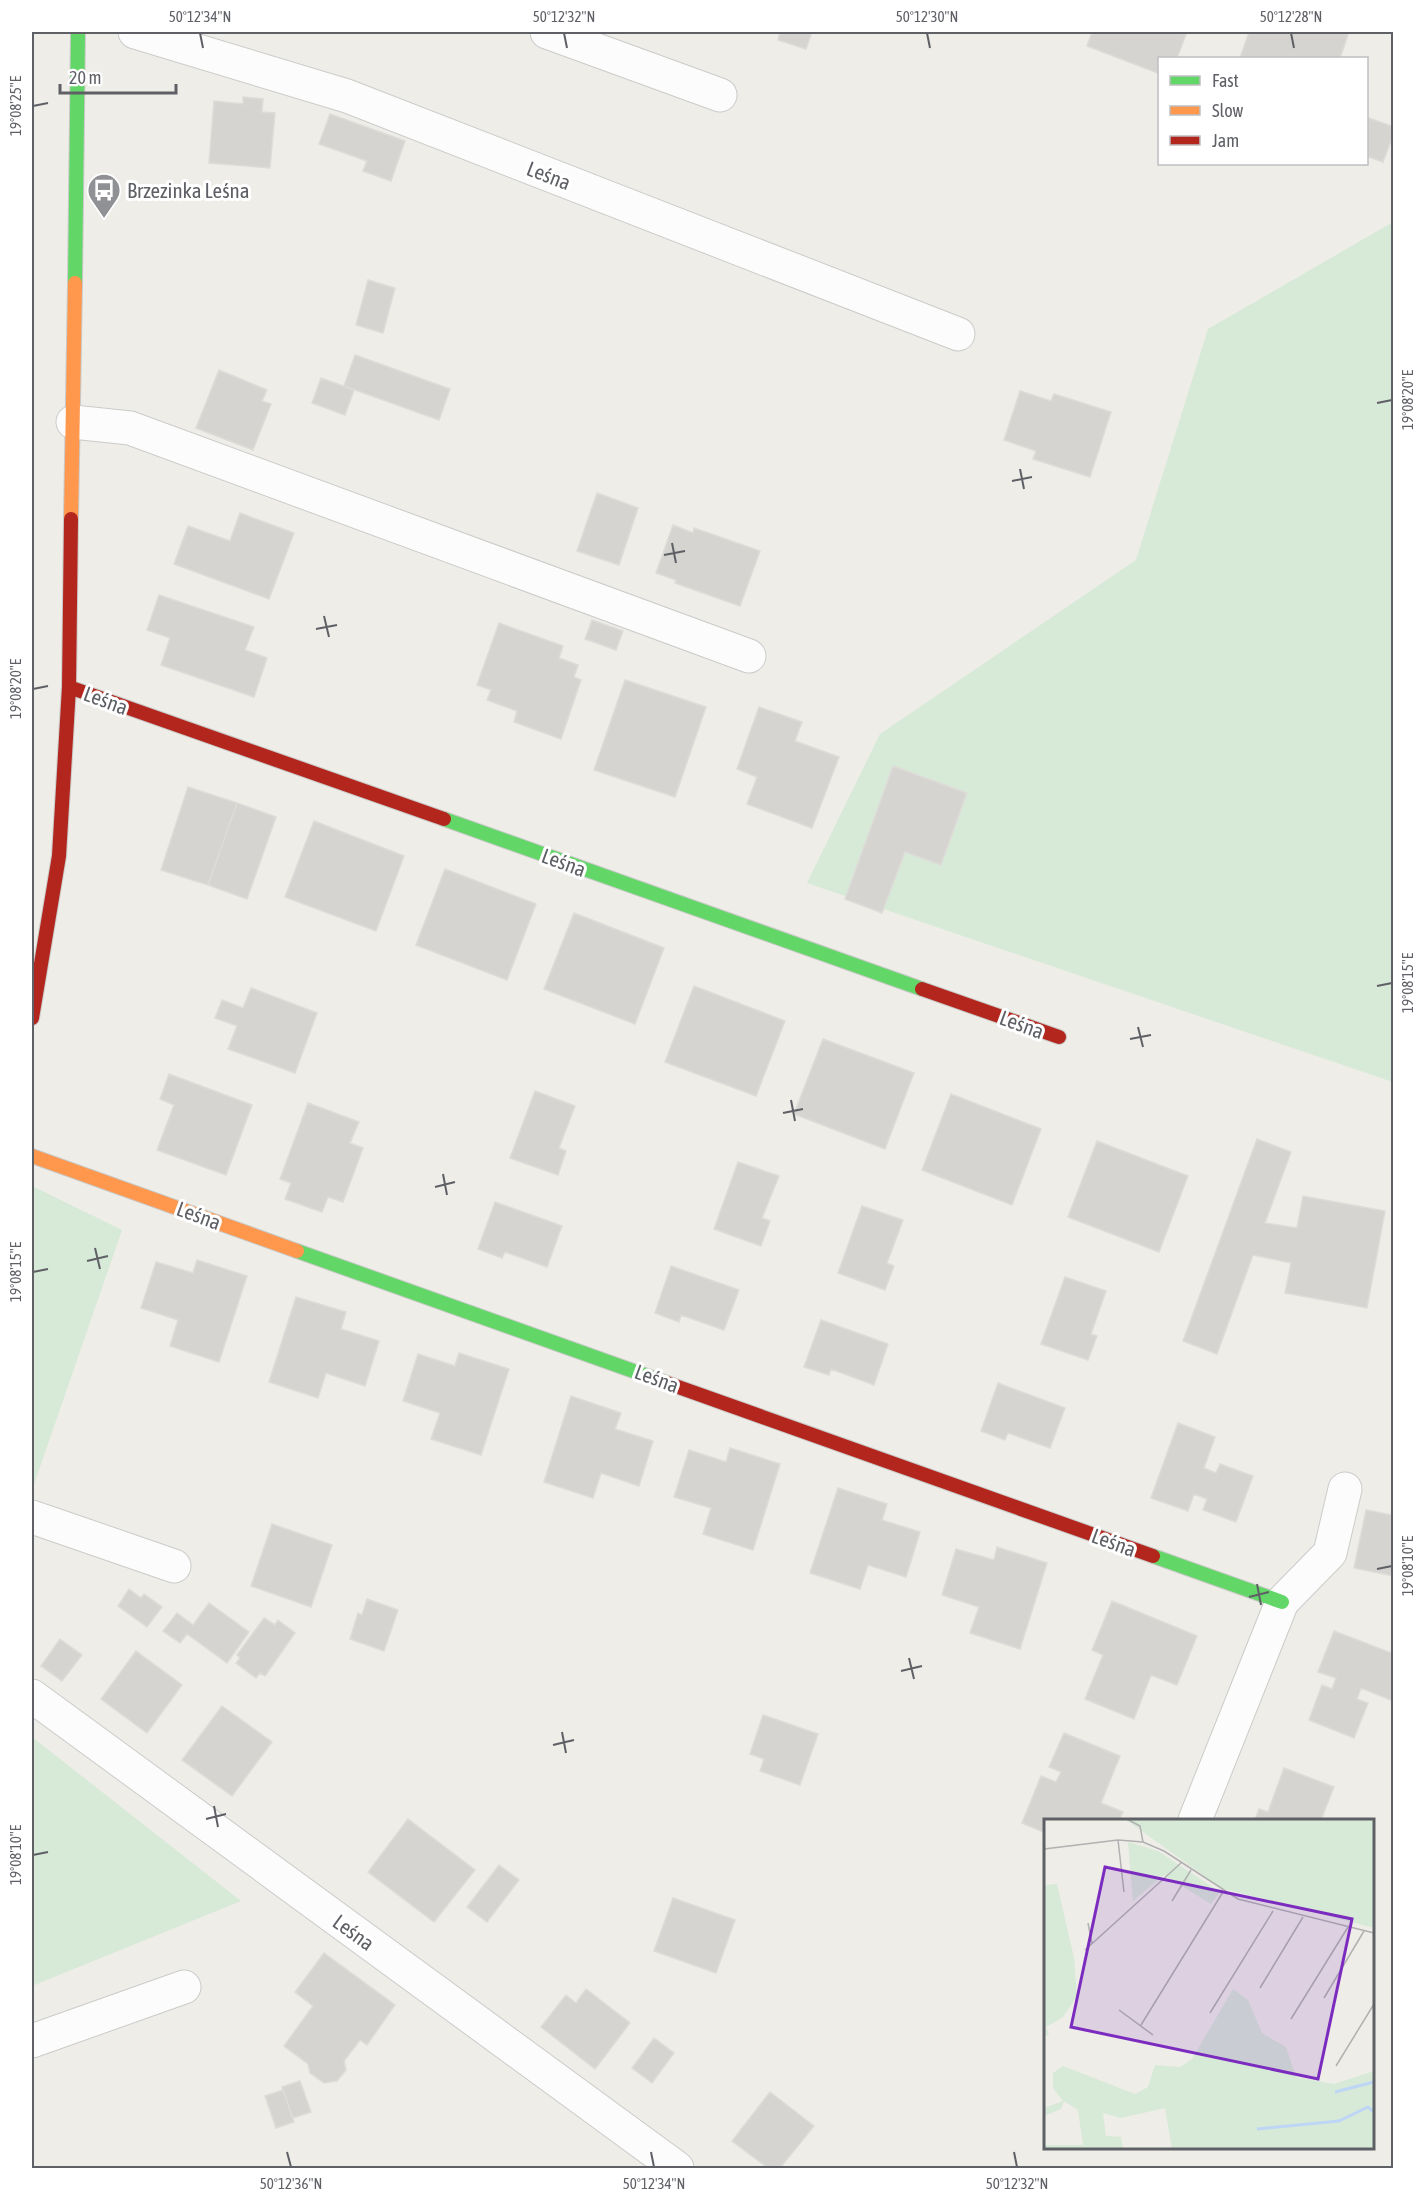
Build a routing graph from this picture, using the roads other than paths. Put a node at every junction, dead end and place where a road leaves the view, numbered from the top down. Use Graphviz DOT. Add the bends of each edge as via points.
graph roads {
  1 [pos="78,32"];
  2 [pos="135,32"];
  3 [pos="547,32"];
  4 [pos="720,95"];
  5 [pos="958,334"];
  6 [pos="73,422"];
  7 [pos="749,656"];
  8 [pos="69,687"];
  9 [pos="32,1018"];
  10 [pos="1059,1037"];
  11 [pos="32,1156"];
  12 [pos="1345,1489"];
  13 [pos="32,1517"];
  14 [pos="174,1566"];
  15 [pos="1282,1602"];
  16 [pos="32,1695"];
  17 [pos="1196,1819"];
  18 [pos="184,1987"];
  19 [pos="32,2041"];
  20 [pos="677,2169"];
  1 -- 6 [label="street, Leśna"];
  2 -- 5 [label="street, Leśna" via="347,96"];
  3 -- 4 [label="street"];
  6 -- 7 [label="street" via="130,428"];
  6 -- 8 [label="street, Leśna"];
  8 -- 9 [label="street, Leśna" via="59,856"];
  8 -- 10 [label="street, Leśna"];
  11 -- 15 [label="street, Leśna"];
  12 -- 15 [label="street" via="1330,1553"];
  13 -- 14 [label="street"];
  15 -- 17 [label="street"];
  16 -- 20 [label="street, Leśna"];
  18 -- 19 [label="street"];
}
